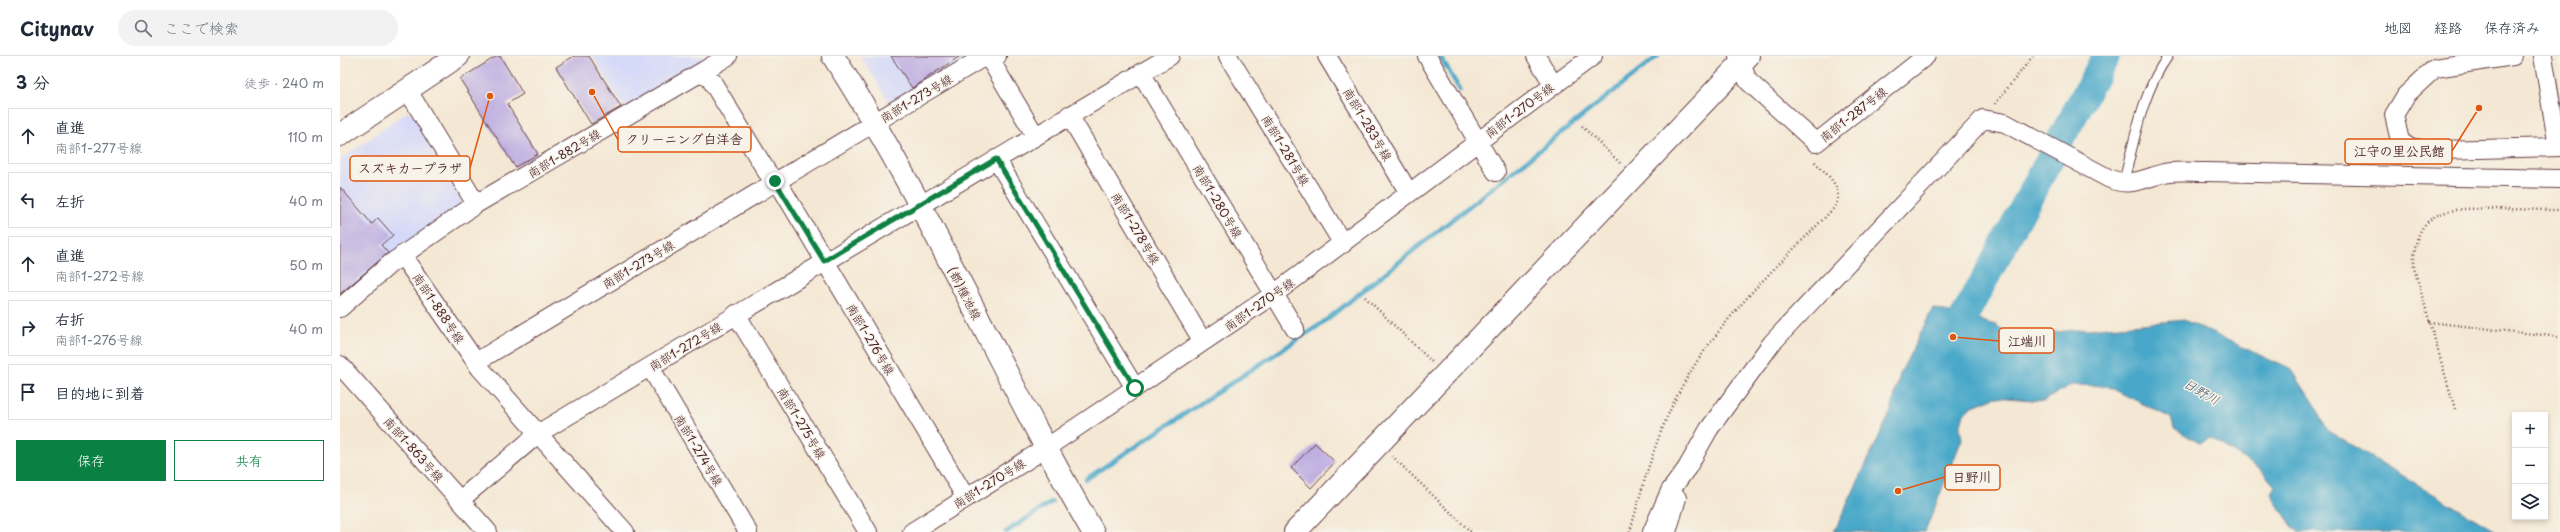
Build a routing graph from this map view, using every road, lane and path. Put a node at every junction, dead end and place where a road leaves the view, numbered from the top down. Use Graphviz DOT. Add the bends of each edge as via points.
graph roads {
  1 [pos="458,56"];
  2 [pos="728,56"];
  3 [pos="834,56"];
  4 [pos="1170,56"];
  5 [pos="1228,56"];
  6 [pos="1328,56"];
  7 [pos="1427,56"];
  8 [pos="1536,56"];
  9 [pos="1592,56"];
  10 [pos="1926,56"];
  11 [pos="2033,56"];
  12 [pos="2168,56"];
  13 [pos="2513,56"];
  14 [pos="2543,56"];
  15 [pos="991,58"];
  16 [pos="1742,59"];
  17 [pos="2435,62"];
  18 [pos="706,70"];
  19 [pos="1141,73"];
  20 [pos="1553,84"];
  21 [pos="407,89"];
  22 [pos="1069,114"];
  23 [pos="1983,119"];
  24 [pos="876,121"];
  25 [pos="1582,126"];
  26 [pos="341,133"];
  27 [pos="1035,135"];
  28 [pos="1478,142"];
  29 [pos="1816,143"];
  30 [pos="2559,147"];
  31 [pos="996,159"];
  32 [pos="1496,172"];
  33 [pos="1635,177"];
  34 [pos="2560,179"];
  35 [pos="775,181"];
  36 [pos="2123,184"];
  37 [pos="1409,193"];
  38 [pos="476,204"];
  39 [pos="920,205"];
  40 [pos="2560,210"];
  41 [pos="1343,244"];
  42 [pos="402,255"];
  43 [pos="824,261"];
  44 [pos="1274,294"];
  45 [pos="1365,297"];
  46 [pos="340,308"];
  47 [pos="736,314"];
  48 [pos="2429,322"];
  49 [pos="1295,329"];
  50 [pos="2560,336"];
  51 [pos="1203,342"];
  52 [pos="476,362"];
  53 [pos="340,365"];
  54 [pos="650,367"];
  55 [pos="1446,375"];
  56 [pos="1135,388"];
  57 [pos="2455,409"];
  58 [pos="538,433"];
  59 [pos="1379,444"];
  60 [pos="1046,448"];
  61 [pos="1687,468"];
  62 [pos="966,498"];
  63 [pos="460,500"];
  64 [pos="937,526"];
  65 [pos="488,532"];
  66 [pos="625,532"];
  67 [pos="748,532"];
  68 [pos="868,532"];
  69 [pos="912,532"];
  70 [pos="1093,532"];
  71 [pos="1295,532"];
  72 [pos="1471,532"];
  73 [pos="1630,532"];
  74 [pos="1652,532"];
  75 [pos="1667,532"];
  1 -- 21 [label="street"];
  2 -- 18 [label="street, 南部1-882号線"];
  3 -- 24 [label="street, (都)種池線"];
  4 -- 19 [label="street, 南部1-272号線"];
  5 -- 41 [label="street, 南部1-281号線"];
  6 -- 37 [label="street, 南部1-283号線"];
  7 -- 28 [label="street"];
  8 -- 20 [label="street"];
  9 -- 20 [label="street, 南部1-270号線"];
  10 -- 29 [label="street, 南部1-287号線"];
  11 -- 23 [label="path"];
  12 -- 36 [label="lane" via="2158,70 2144,103"];
  13 -- 17 [label="street"];
  14 -- 30 [label="street"];
  15 -- 24 [label="street, 南部1-273号線" via="982,58"];
  15 -- 27 [label="street"];
  16 -- 29 [label="street, 南部1-287号線" via="1748,81"];
  16 -- 33 [label="street"];
  17 -- 30 [label="street" via="2406,95 2394,116 2400,141 2410,148 2440,150"];
  18 -- 35 [label="street" via="767,172"];
  18 -- 38 [label="street, 南部1-882号線"];
  19 -- 22 [label="street, 南部1-272号線"];
  19 -- 44 [label="street, 南部1-280号線"];
  20 -- 28 [label="street, 南部1-270号線"];
  21 -- 26 [label="street"];
  21 -- 38 [label="street"];
  22 -- 27 [label="street, 南部1-272号線"];
  22 -- 51 [label="street, 南部1-278号線"];
  23 -- 36 [label="street" via="2005,123"];
  23 -- 61 [label="street" via="1772,343 1709,429"];
  24 -- 35 [label="street, 南部1-273号線"];
  24 -- 39 [label="street, (都)種池線"];
  25 -- 33 [label="path"];
  27 -- 31 [label="street, 南部1-272号線"];
  28 -- 32 [label="street"];
  28 -- 37 [label="street, 南部1-270号線"];
  29 -- 73 [label="path" via="1810,151 1813,159 1839,190 1839,199 1835,207 1732,315 1679,391 1648,469"];
  31 -- 39 [label="street, 南部1-272号線"];
  31 -- 56 [label="street"];
  33 -- 55 [label="street"];
  34 -- 36 [label="street" via="2166,172"];
  35 -- 43 [label="street, 南部1-276号線"];
  35 -- 52 [label="street, 南部1-273号線"];
  37 -- 41 [label="street, 南部1-270号線"];
  38 -- 42 [label="street, 南部1-882号線"];
  39 -- 43 [label="street, 南部1-272号線"];
  39 -- 60 [label="street, (都)種池線"];
  40 -- 48 [label="path" via="2462,208 2442,212 2425,223 2417,235 2413,249 2414,268"];
  41 -- 44 [label="street, 南部1-270号線"];
  42 -- 46 [label="street, 南部1-882号線"];
  42 -- 52 [label="street, 南部1-888号線"];
  43 -- 47 [label="street, 南部1-272号線"];
  43 -- 62 [label="street, 南部1-276号線"];
  44 -- 49 [label="street, 南部1-280号線"];
  44 -- 51 [label="street, 南部1-270号線"];
  45 -- 55 [label="path"];
  47 -- 54 [label="street, 南部1-272号線"];
  47 -- 68 [label="street, 南部1-275号線"];
  48 -- 50 [label="path"];
  48 -- 57 [label="path"];
  51 -- 56 [label="street, 南部1-270号線"];
  52 -- 58 [label="street"];
  53 -- 63 [label="street, 南部1-863号線"];
  54 -- 58 [label="street, 南部1-272号線"];
  54 -- 67 [label="street, 南部1-274号線"];
  55 -- 59 [label="street"];
  56 -- 60 [label="street, 南部1-270号線"];
  58 -- 63 [label="street, 南部1-272号線"];
  58 -- 66 [label="street"];
  59 -- 71 [label="street"];
  59 -- 72 [label="path"];
  60 -- 62 [label="street, 南部1-270号線"];
  60 -- 70 [label="street, (都)種池線"];
  61 -- 74 [label="street" via="1670,491"];
  61 -- 75 [label="street"];
  62 -- 64 [label="street, 南部1-270号線"];
  63 -- 65 [label="street, 南部1-863号線"];
  64 -- 69 [label="street, 南部1-270号線"];
}
